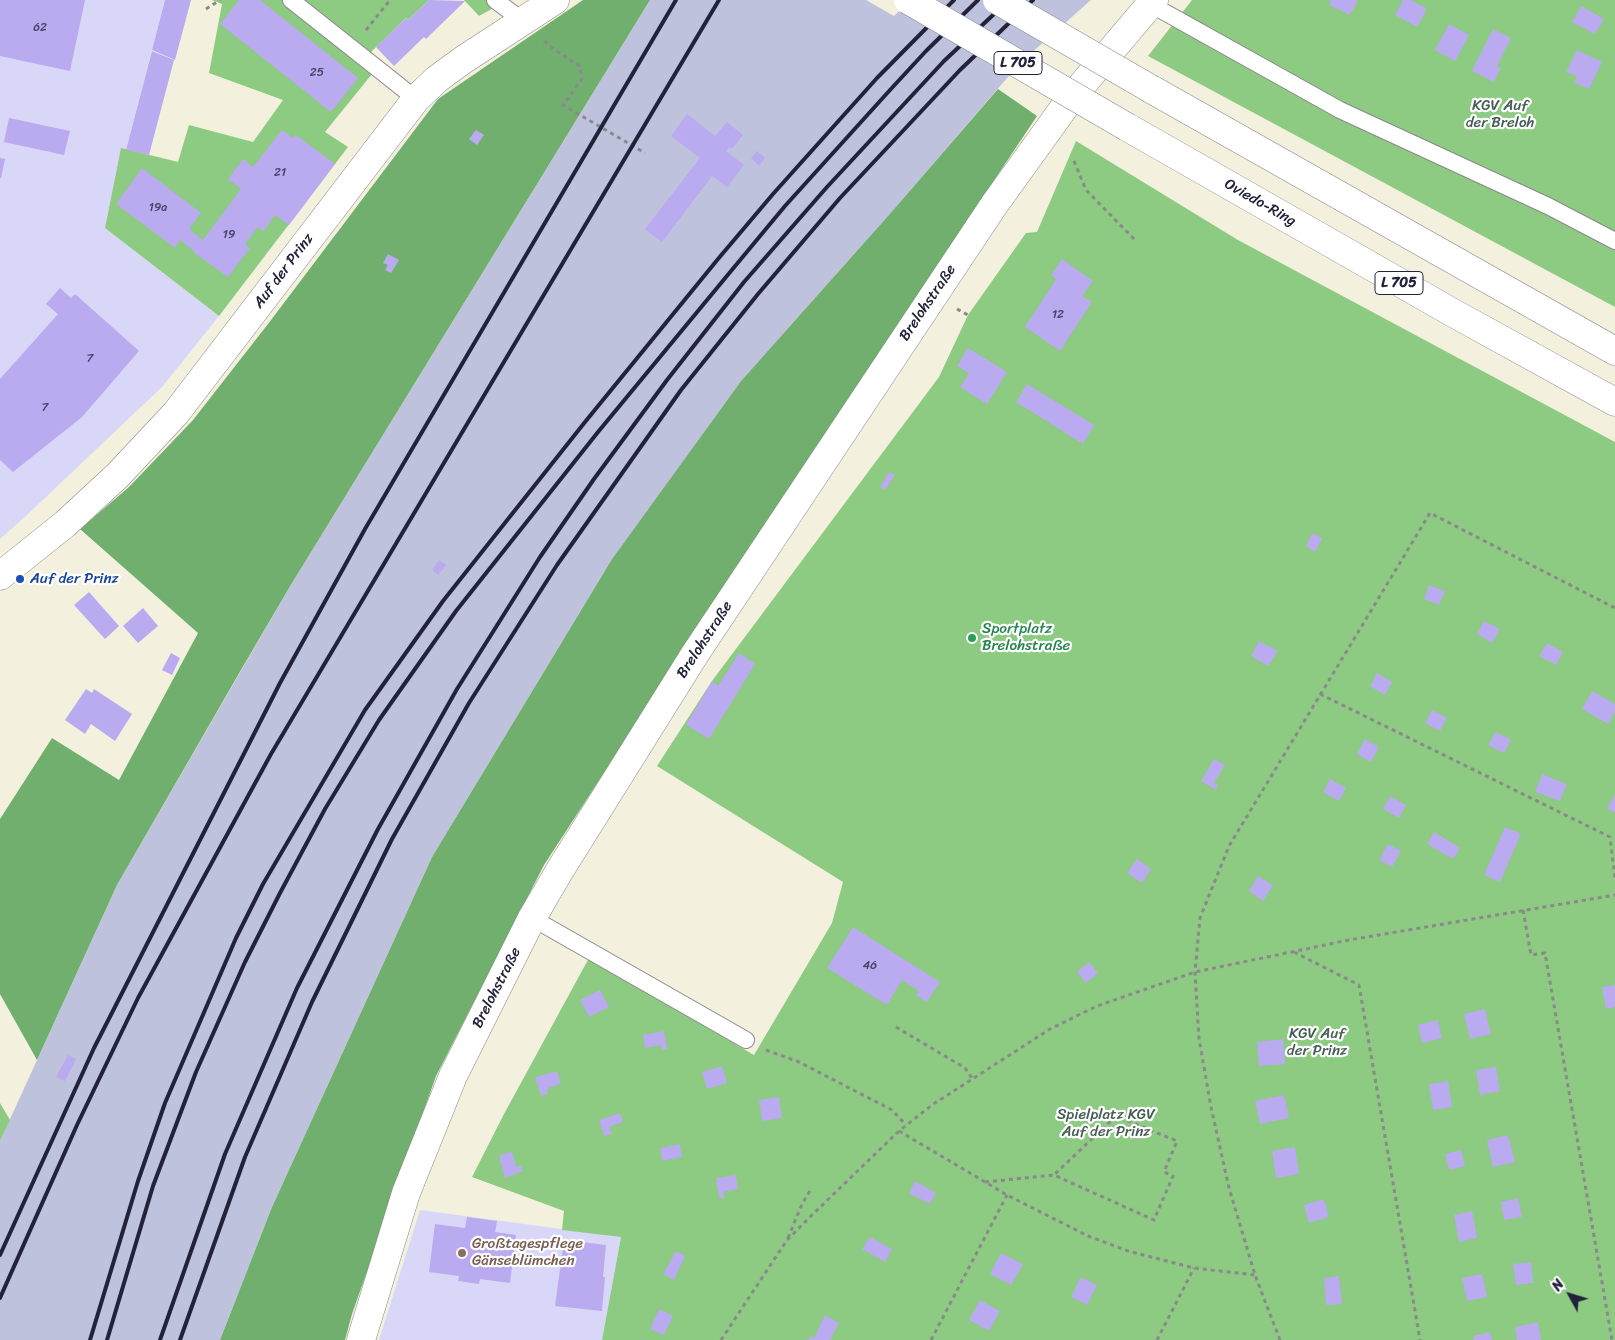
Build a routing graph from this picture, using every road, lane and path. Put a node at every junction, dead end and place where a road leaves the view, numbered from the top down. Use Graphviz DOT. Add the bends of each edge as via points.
graph roads {
  1 [pos="220,0"];
  2 [pos="291,0"];
  3 [pos="390,0"];
  4 [pos="495,0"];
  5 [pos="555,0"];
  6 [pos="908,0"];
  7 [pos="997,0"];
  8 [pos="1152,2"];
  9 [pos="206,9"];
  10 [pos="523,21"];
  11 [pos="351,48"];
  12 [pos="555,50"];
  13 [pos="416,99"];
  14 [pos="645,153"];
  15 [pos="1074,161"];
  16 [pos="1134,238"];
  17 [pos="1615,241"];
  18 [pos="1615,351"];
  19 [pos="1615,402"];
  20 [pos="0,576"];
  21 [pos="1615,608"];
  22 [pos="1320,694"];
  23 [pos="1615,878"];
  24 [pos="1615,895"];
  25 [pos="1523,910"];
  26 [pos="532,918"];
  27 [pos="1293,952"];
  28 [pos="1195,972"];
  29 [pos="896,1027"];
  30 [pos="746,1040"];
  31 [pos="972,1078"];
  32 [pos="906,1125"];
  33 [pos="899,1131"];
  34 [pos="1054,1175"];
  35 [pos="985,1182"];
  36 [pos="811,1189"];
  37 [pos="1007,1195"];
  38 [pos="787,1240"];
  39 [pos="1194,1268"];
  40 [pos="1255,1275"];
  41 [pos="361,1340"];
  42 [pos="721,1340"];
  43 [pos="931,1340"];
  44 [pos="1157,1340"];
  45 [pos="1280,1340"];
  46 [pos="1420,1340"];
  47 [pos="1612,1340"];
  1 -- 9 [label="path"];
  2 -- 11 [label="lane"];
  3 -- 11 [label="path"];
  4 -- 10 [label="lane"];
  5 -- 10 [label="main road, Auf der Prinz"];
  6 -- 19 [label="main road, Oviedo-Ring / L 705, bridge" via="1455,314"];
  7 -- 18 [label="main road, L 705, bridge"];
  8 -- 17 [label="lane" via="1340,110 1548,206"];
  8 -- 26 [label="main road, Brelohstraße" via="1071,98 932,295 695,654"];
  10 -- 13 [label="main road, Auf der Prinz" via="437,78"];
  11 -- 13 [label="lane"];
  12 -- 14 [label="path" via="580,66 582,78 563,105"];
  13 -- 20 [label="main road, Auf der Prinz" via="176,413 118,475 65,524"];
  15 -- 16 [label="path" via="1086,190"];
  21 -- 22 [label="path" via="1430,513"];
  22 -- 23 [label="path" via="1610,837"];
  22 -- 28 [label="path" via="1229,846 1200,918"];
  24 -- 25 [label="path"];
  25 -- 27 [label="path"];
  25 -- 47 [label="path" via="1531,955 1544,953"];
  26 -- 30 [label="lane"];
  26 -- 41 [label="main road, Brelohstraße" via="453,1076 406,1193"];
  27 -- 28 [label="path"];
  27 -- 46 [label="path" via="1359,985"];
  28 -- 31 [label="path" via="1096,1006 1050,1029"];
  28 -- 40 [label="path" via="1199,1039 1211,1107 1229,1188"];
  29 -- 31 [label="path" via="965,1068"];
  30 -- 32 [label="path" via="800,1062 892,1110"];
  31 -- 32 [label="path"];
  32 -- 33 [label="path"];
  33 -- 35 [label="path"];
  33 -- 38 [label="path"];
  34 -- 34 [label="path" via="1154,1220 1173,1176 1164,1172 1177,1141 1116,1116"];
  34 -- 35 [label="path"];
  35 -- 37 [label="path"];
  36 -- 38 [label="path"];
  37 -- 39 [label="path" via="1088,1236 1128,1251"];
  37 -- 43 [label="path"];
  38 -- 42 [label="path"];
  39 -- 40 [label="path"];
  39 -- 44 [label="path"];
  40 -- 45 [label="path"];
}
